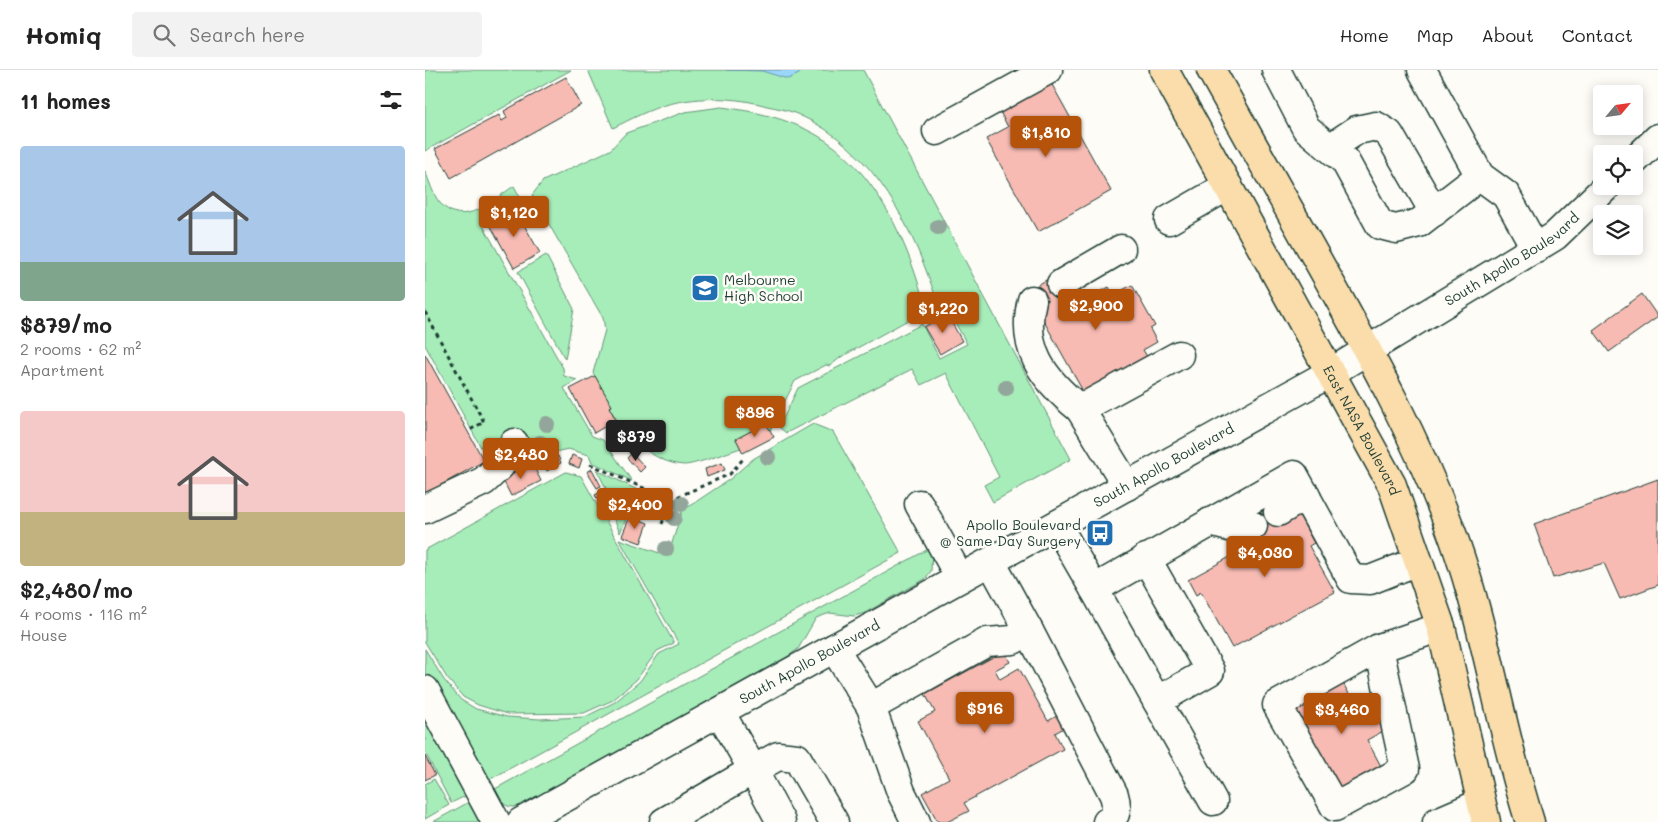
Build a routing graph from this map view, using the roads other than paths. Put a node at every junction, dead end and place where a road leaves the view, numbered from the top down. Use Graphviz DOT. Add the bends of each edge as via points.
graph roads {
  1 [pos="1048,70"];
  2 [pos="1164,70"];
  3 [pos="1276,70"];
  4 [pos="1421,70"];
  5 [pos="1215,71"];
  6 [pos="937,131"];
  7 [pos="1658,138"];
  8 [pos="1330,148"];
  9 [pos="1643,152"];
  10 [pos="1480,176"];
  11 [pos="1228,186"];
  12 [pos="1598,195"];
  13 [pos="1434,212"];
  14 [pos="1169,220"];
  15 [pos="1121,249"];
  16 [pos="1536,249"];
  17 [pos="1061,284"];
  18 [pos="1032,300"];
  19 [pos="1369,351"];
  20 [pos="1179,355"];
  21 [pos="1331,373"];
  22 [pos="1080,409"];
  23 [pos="514,443"];
  24 [pos="1127,486"];
  25 [pos="1305,495"];
  26 [pos="919,504"];
  27 [pos="425,509"];
  28 [pos="1279,512"];
  29 [pos="1211,522"];
  30 [pos="1057,525"];
  31 [pos="1253,526"];
  32 [pos="1146,558"];
  33 [pos="1418,561"];
  34 [pos="991,562"];
  35 [pos="960,578"];
  36 [pos="1094,589"];
  37 [pos="1478,619"];
  38 [pos="1441,628"];
  39 [pos="1029,631"];
  40 [pos="834,648"];
  41 [pos="1379,648"];
  42 [pos="425,690"];
  43 [pos="1157,702"];
  44 [pos="871,707"];
  45 [pos="720,712"];
  46 [pos="753,770"];
  47 [pos="1213,801"];
  48 [pos="1484,813"];
  49 [pos="496,822"];
  50 [pos="521,822"];
  51 [pos="664,822"];
  52 [pos="781,822"];
  53 [pos="834,822"];
  54 [pos="917,822"];
  55 [pos="1107,822"];
  56 [pos="1437,822"];
  57 [pos="1530,822"];
  1 -- 6 [label="street"];
  2 -- 11 [label="main road, East NASA Boulevard"];
  3 -- 8 [label="street" via="1307,128"];
  4 -- 10 [label="street"];
  5 -- 19 [label="main road"];
  7 -- 9 [label="street"];
  8 -- 13 [label="street" via="1345,160 1380,225 1397,229 1419,223"];
  8 -- 13 [label="street" via="1357,130 1376,126 1389,134"];
  10 -- 13 [label="street"];
  10 -- 16 [label="street" via="1506,195"];
  11 -- 14 [label="street"];
  11 -- 21 [label="main road, East NASA Boulevard"];
  12 -- 16 [label="street, South Apollo Boulevard" via="1555,236"];
  15 -- 17 [label="street"];
  16 -- 19 [label="street, South Apollo Boulevard"];
  18 -- 22 [label="street" via="1028,319 1038,364 1054,388"];
  19 -- 21 [label="street, South Apollo Boulevard"];
  19 -- 37 [label="main road" via="1427,469 1455,540"];
  20 -- 22 [label="street"];
  21 -- 24 [label="street, South Apollo Boulevard"];
  21 -- 33 [label="main road, East NASA Boulevard" via="1392,485"];
  22 -- 24 [label="street"];
  23 -- 27 [label="street" via="500,466 484,481"];
  24 -- 30 [label="street, South Apollo Boulevard"];
  25 -- 28 [label="street"];
  25 -- 29 [label="street" via="1294,475"];
  25 -- 33 [label="street" via="1351,579 1370,580"];
  26 -- 35 [label="street"];
  29 -- 31 [label="street" via="1244,531"];
  29 -- 32 [label="street"];
  30 -- 34 [label="street, South Apollo Boulevard"];
  30 -- 36 [label="street"];
  32 -- 36 [label="street"];
  32 -- 43 [label="street" via="1210,671"];
  33 -- 38 [label="main road, East NASA Boulevard"];
  34 -- 35 [label="street, South Apollo Boulevard"];
  34 -- 39 [label="street"];
  35 -- 40 [label="street, South Apollo Boulevard"];
  36 -- 43 [label="street"];
  37 -- 38 [label="main road"];
  37 -- 57 [label="main road"];
  38 -- 41 [label="street"];
  38 -- 48 [label="main road, East NASA Boulevard"];
  39 -- 44 [label="street" via="1013,640 987,642"];
  39 -- 55 [label="street" via="1114,795 1117,808"];
  40 -- 44 [label="street"];
  40 -- 45 [label="street, South Apollo Boulevard"];
  41 -- 41 [label="street" via="1277,705 1335,807 1405,769"];
  42 -- 49 [label="street"];
  43 -- 47 [label="street"];
  44 -- 54 [label="street" via="901,792"];
  45 -- 46 [label="street"];
  45 -- 50 [label="street, South Apollo Boulevard"];
  46 -- 51 [label="street"];
  46 -- 52 [label="street"];
  46 -- 53 [label="street" via="777,756 797,758"];
  48 -- 56 [label="street"];
}
